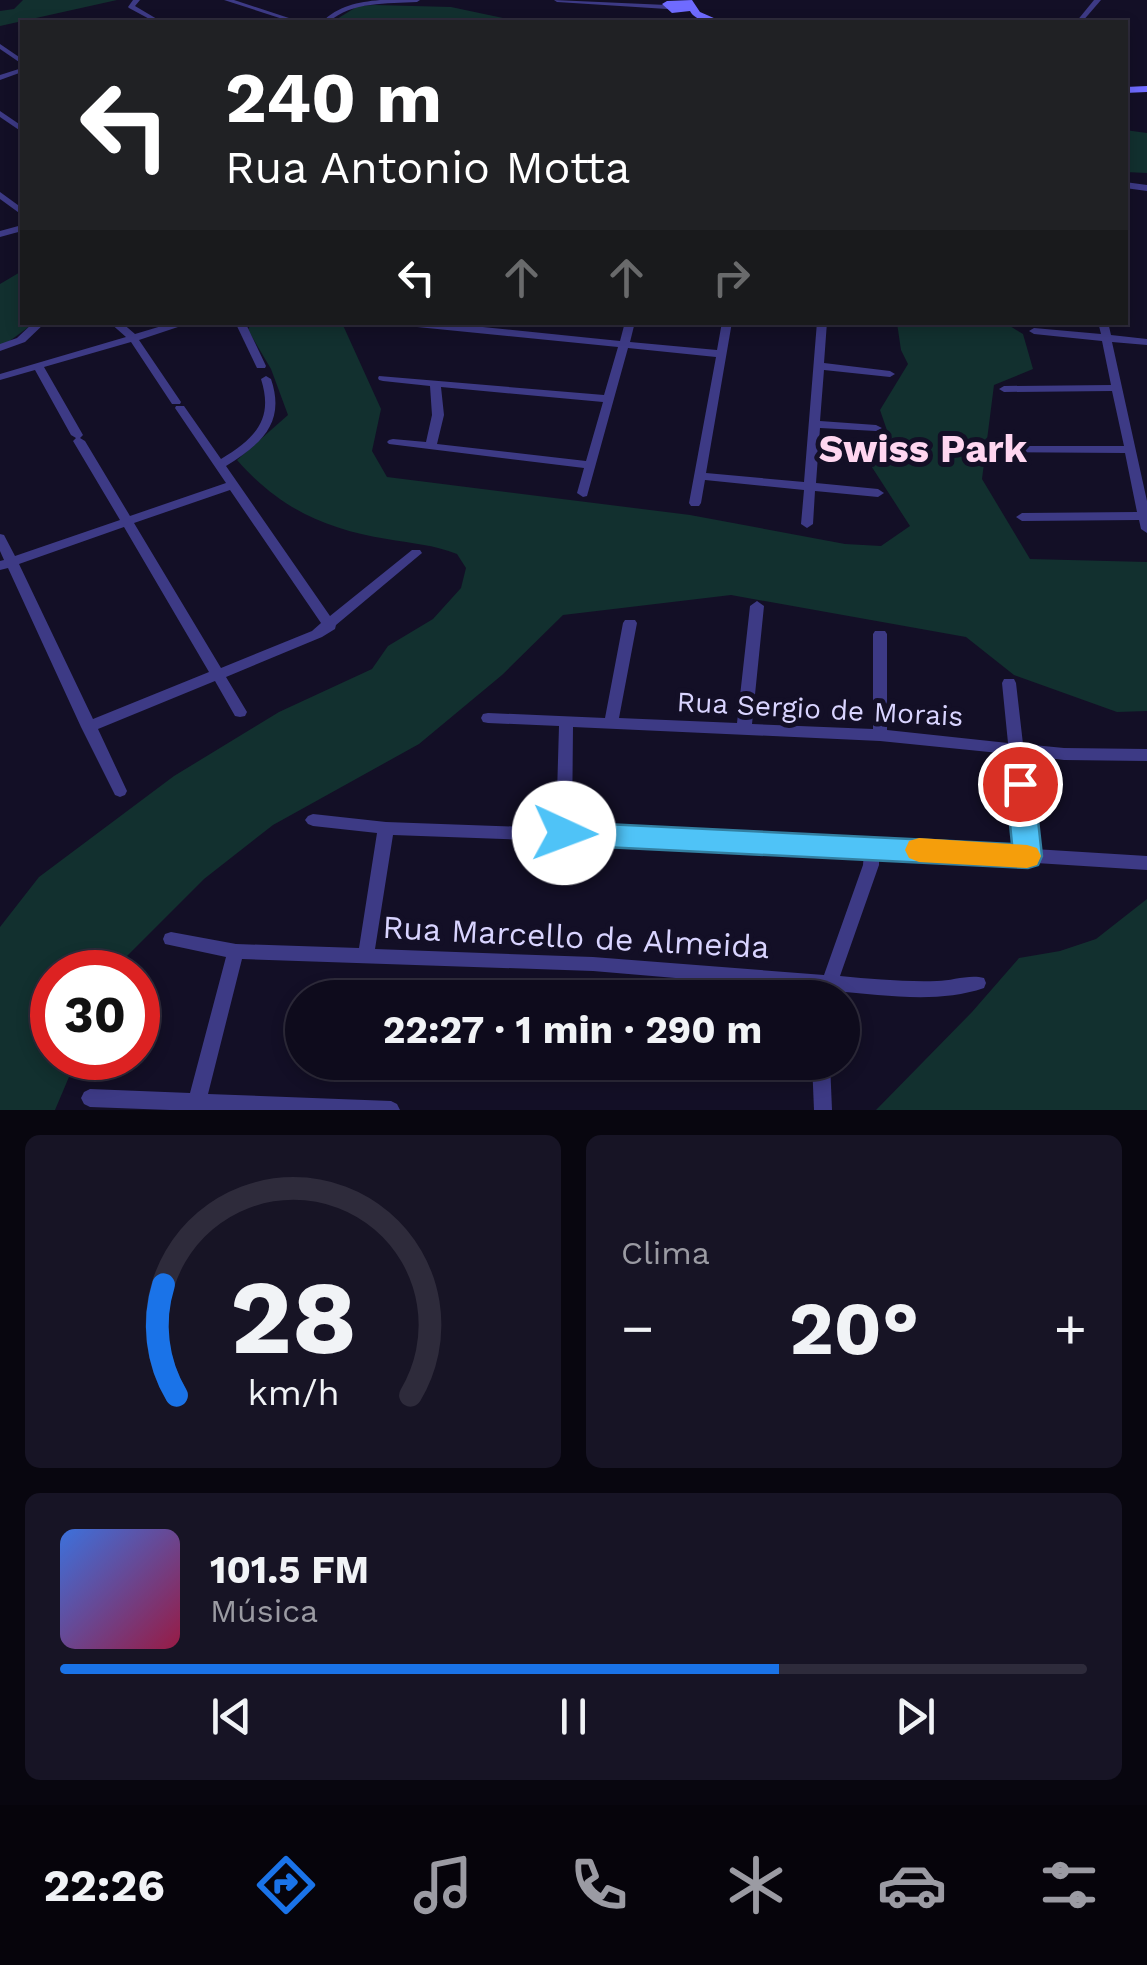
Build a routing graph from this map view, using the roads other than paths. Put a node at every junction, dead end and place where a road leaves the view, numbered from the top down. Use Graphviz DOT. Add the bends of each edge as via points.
graph roads {
  1 [pos="138,0"];
  2 [pos="226,0"];
  3 [pos="417,0"];
  4 [pos="558,0"];
  5 [pos="1098,0"];
  6 [pos="340,3"];
  7 [pos="683,4"];
  8 [pos="350,6"];
  9 [pos="156,20"];
  10 [pos="291,20"];
  11 [pos="327,20"];
  12 [pos="711,20"];
  13 [pos="1082,20"];
  14 [pos="0,46"];
  15 [pos="20,64"];
  16 [pos="0,113"];
  17 [pos="20,128"];
  18 [pos="0,195"];
  19 [pos="20,210"];
  20 [pos="38,325"];
  21 [pos="118,325"];
  22 [pos="178,325"];
  23 [pos="244,325"];
  24 [pos="444,325"];
  25 [pos="531,325"];
  26 [pos="629,325"];
  27 [pos="726,325"];
  28 [pos="822,325"];
  29 [pos="1104,325"];
  30 [pos="1034,332"];
  31 [pos="528,335"];
  32 [pos="133,338"];
  33 [pos="1107,338"];
  34 [pos="1147,342"];
  35 [pos="624,344"];
  36 [pos="0,348"];
  37 [pos="721,354"];
  38 [pos="39,366"];
  39 [pos="261,366"];
  40 [pos="819,366"];
  41 [pos="890,374"];
  42 [pos="0,378"];
  43 [pos="383,378"];
  44 [pos="266,379"];
  45 [pos="435,383"];
  46 [pos="1118,388"];
  47 [pos="1004,389"];
  48 [pos="608,399"];
  49 [pos="815,424"];
  50 [pos="876,428"];
  51 [pos="394,442"];
  52 [pos="431,444"];
  53 [pos="996,450"];
  54 [pos="1132,450"];
  55 [pos="220,464"];
  56 [pos="591,465"];
  57 [pos="701,476"];
  58 [pos="232,485"];
  59 [pos="809,485"];
  60 [pos="584,493"];
  61 [pos="878,493"];
  62 [pos="695,503"];
  63 [pos="1022,518"];
  64 [pos="126,520"];
  65 [pos="1145,523"];
  66 [pos="808,524"];
  67 [pos="0,538"];
  68 [pos="416,554"];
  69 [pos="5,564"];
  70 [pos="756,606"];
  71 [pos="630,623"];
  72 [pos="330,626"];
  73 [pos="880,634"];
  74 [pos="217,673"];
  75 [pos="1009,683"];
  76 [pos="240,712"];
  77 [pos="488,718"];
  78 [pos="566,721"];
  79 [pos="611,722"];
  80 [pos="88,727"];
  81 [pos="744,729"];
  82 [pos="880,735"];
  83 [pos="1016,748"];
  84 [pos="1147,755"];
  85 [pos="120,791"];
  86 [pos="314,820"];
  87 [pos="386,828"];
  88 [pos="564,833"];
  89 [pos="872,846"];
  90 [pos="1028,856"];
  91 [pos="1147,863"];
  92 [pos="171,939"];
  93 [pos="236,951"];
  94 [pos="366,955"];
  95 [pos="764,980"];
  96 [pos="829,980"];
  97 [pos="978,984"];
  98 [pos="860,990"];
  99 [pos="821,1080"];
  100 [pos="90,1098"];
  101 [pos="197,1101"];
  102 [pos="291,1107"];
  103 [pos="316,1108"];
  104 [pos="391,1110"];
  105 [pos="823,1110"];
  1 -- 9 [label="street" via="131,7"];
  2 -- 10 [label="street"];
  3 -- 8 [label="street"];
  4 -- 7 [label="street"];
  5 -- 13 [label="street"];
  6 -- 8 [label="street"];
  7 -- 12 [label="main road"];
  8 -- 11 [label="street"];
  14 -- 15 [label="street"];
  16 -- 17 [label="street"];
  18 -- 19 [label="street"];
  20 -- 36 [label="street"];
  21 -- 32 [label="street"];
  22 -- 32 [label="street"];
  23 -- 39 [label="street"];
  24 -- 31 [label="street"];
  25 -- 31 [label="street"];
  26 -- 35 [label="street"];
  27 -- 37 [label="street"];
  28 -- 40 [label="street"];
  29 -- 33 [label="street"];
  30 -- 33 [label="street"];
  31 -- 35 [label="street"];
  32 -- 38 [label="street"];
  32 -- 55 [label="street"];
  33 -- 34 [label="street"];
  33 -- 46 [label="street"];
  35 -- 37 [label="street"];
  35 -- 48 [label="street"];
  37 -- 57 [label="street"];
  38 -- 42 [label="street"];
  38 -- 64 [label="street"];
  40 -- 41 [label="street"];
  40 -- 49 [label="street"];
  43 -- 45 [label="street"];
  44 -- 55 [label="street" via="273,404 266,428"];
  45 -- 48 [label="street"];
  45 -- 52 [label="street" via="438,416"];
  46 -- 47 [label="street"];
  46 -- 54 [label="street"];
  48 -- 56 [label="street"];
  49 -- 50 [label="street"];
  49 -- 59 [label="street"];
  51 -- 52 [label="street"];
  52 -- 56 [label="street"];
  53 -- 54 [label="street"];
  54 -- 65 [label="street"];
  55 -- 58 [label="street"];
  56 -- 60 [label="street"];
  57 -- 59 [label="street"];
  57 -- 62 [label="street"];
  58 -- 64 [label="street"];
  58 -- 72 [label="street"];
  59 -- 61 [label="street"];
  59 -- 66 [label="street"];
  63 -- 65 [label="street"];
  64 -- 69 [label="street"];
  64 -- 74 [label="street"];
  67 -- 69 [label="street"];
  68 -- 72 [label="street"];
  69 -- 80 [label="street"];
  70 -- 81 [label="street"];
  71 -- 79 [label="street"];
  72 -- 74 [label="street"];
  73 -- 82 [label="street"];
  74 -- 76 [label="street"];
  74 -- 80 [label="street"];
  75 -- 83 [label="street"];
  77 -- 78 [label="street, Rua Sergio de Morais"];
  78 -- 79 [label="street, Rua Sergio de Morais"];
  78 -- 88 [label="street"];
  79 -- 81 [label="street, Rua Sergio de Morais"];
  80 -- 85 [label="street"];
  81 -- 82 [label="street, Rua Sergio de Morais"];
  82 -- 83 [label="street, Rua Sergio de Morais"];
  83 -- 84 [label="street, Rua Sergio de Morais"];
  83 -- 90 [label="street"];
  86 -- 87 [label="street"];
  87 -- 88 [label="street"];
  87 -- 94 [label="street"];
  88 -- 89 [label="street"];
  89 -- 90 [label="street"];
  89 -- 96 [label="street"];
  90 -- 91 [label="street"];
  92 -- 93 [label="street, Rua Marcello de Almeida"];
  93 -- 94 [label="street, Rua Marcello de Almeida"];
  93 -- 101 [label="street"];
  94 -- 95 [label="street, Rua Marcello de Almeida" via="720,972"];
  97 -- 98 [label="street, Rua Marcello de Almeida"];
  99 -- 105 [label="street"];
  100 -- 101 [label="street"];
  101 -- 102 [label="street"];
  102 -- 103 [label="street"];
  103 -- 104 [label="street"];
}
